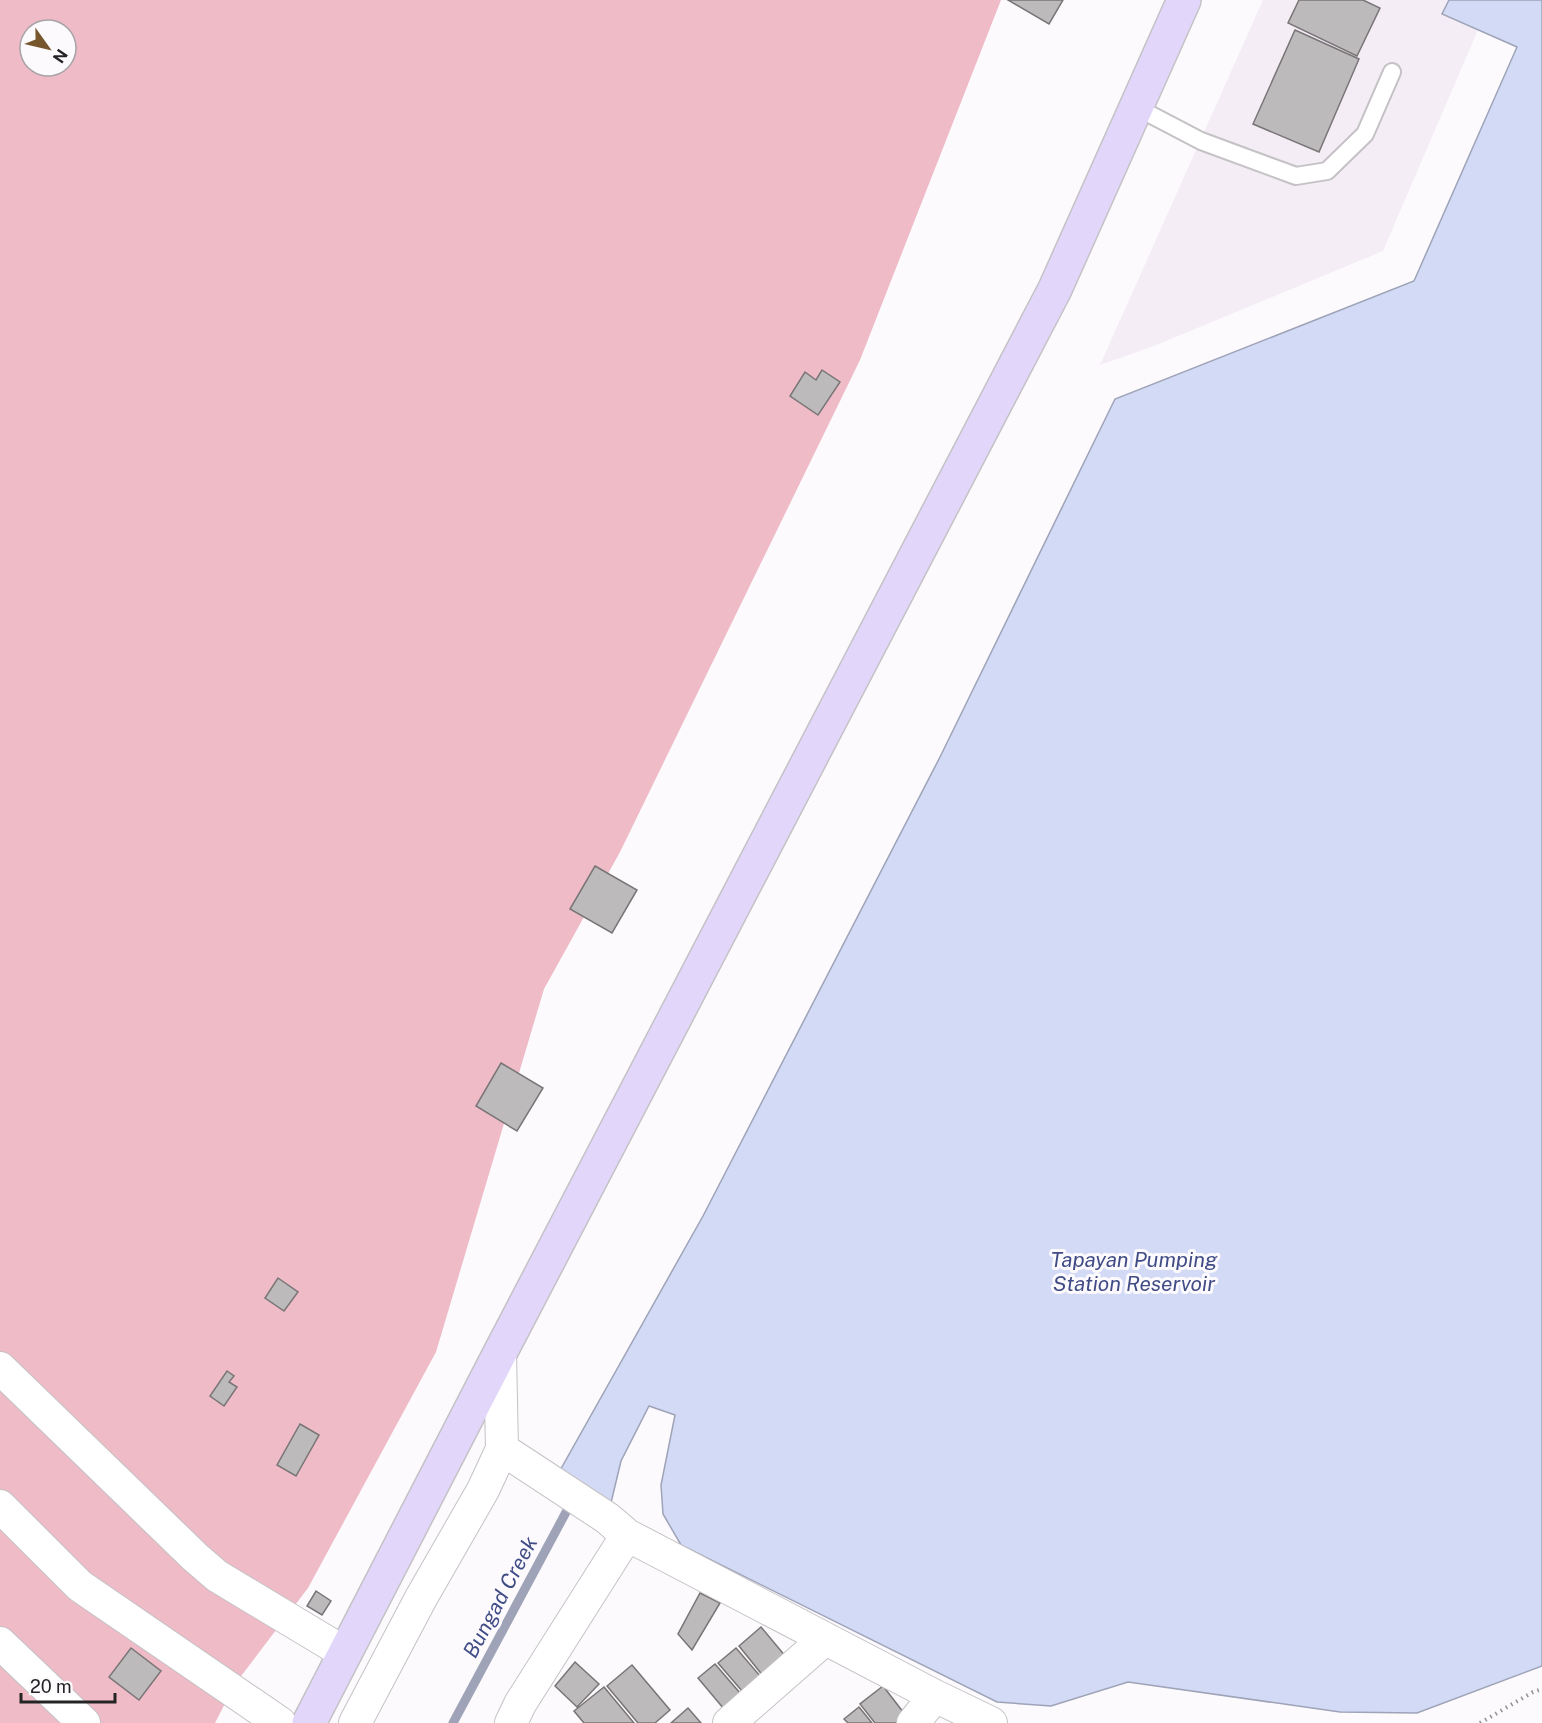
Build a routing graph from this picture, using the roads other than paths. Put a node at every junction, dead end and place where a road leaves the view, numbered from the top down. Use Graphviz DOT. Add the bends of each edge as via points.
graph roads {
  1 [pos="1184,0"];
  2 [pos="1392,72"];
  3 [pos="1136,107"];
  4 [pos="500,1353"];
  5 [pos="0,1368"];
  6 [pos="502,1449"];
  7 [pos="0,1506"];
  8 [pos="617,1526"];
  9 [pos="825,1639"];
  10 [pos="0,1643"];
  11 [pos="345,1653"];
  12 [pos="934,1695"];
  13 [pos="84,1723"];
  14 [pos="280,1723"];
  15 [pos="309,1723"];
  16 [pos="355,1723"];
  17 [pos="511,1723"];
  18 [pos="729,1723"];
  19 [pos="913,1723"];
  20 [pos="992,1723"];
  1 -- 3 [label="street"];
  2 -- 3 [label="lane" via="1365,134 1327,171 1296,176 1201,141"];
  3 -- 4 [label="street" via="1055,289"];
  4 -- 6 [label="street"];
  4 -- 11 [label="street"];
  5 -- 11 [label="street" via="218,1576"];
  6 -- 8 [label="street"];
  6 -- 16 [label="street"];
  7 -- 14 [label="street" via="80,1586"];
  8 -- 9 [label="street"];
  8 -- 17 [label="street"];
  9 -- 12 [label="street"];
  9 -- 18 [label="street"];
  10 -- 13 [label="street"];
  11 -- 15 [label="street"];
  12 -- 19 [label="street"];
  12 -- 20 [label="street"];
}
